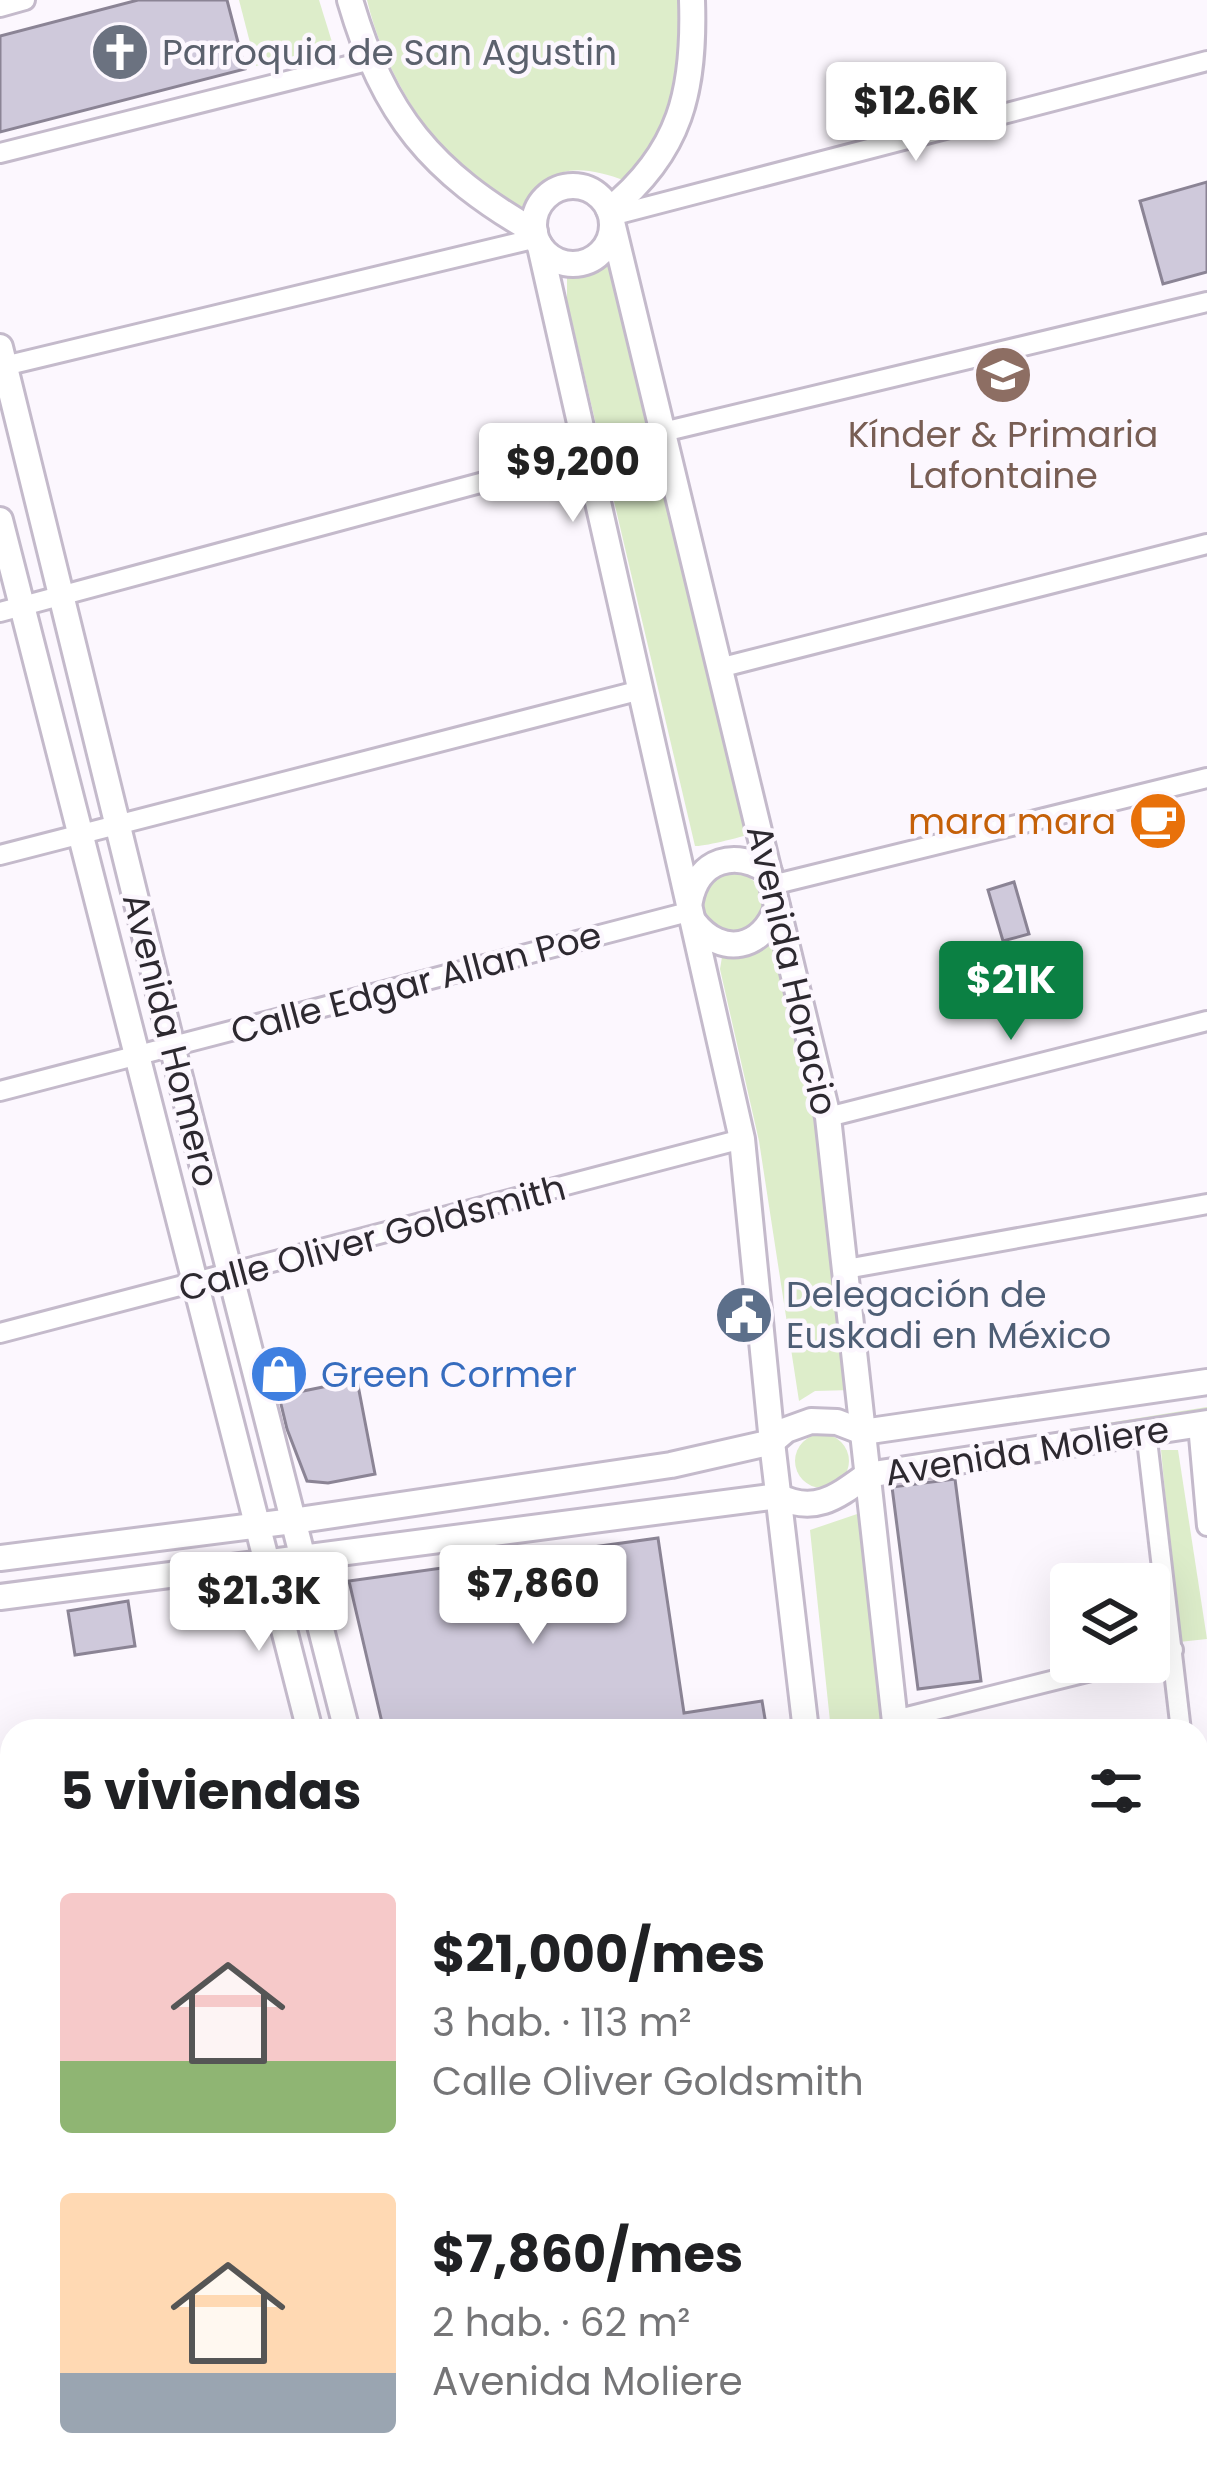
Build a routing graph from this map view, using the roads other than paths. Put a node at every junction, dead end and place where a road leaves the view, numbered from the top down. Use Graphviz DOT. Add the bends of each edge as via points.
graph roads {
  1 [pos="25,0"];
  2 [pos="350,0"];
  3 [pos="692,0"];
  4 [pos="0,7"];
  5 [pos="371,60"];
  6 [pos="1207,61"];
  7 [pos="0,153"];
  8 [pos="611,216"];
  9 [pos="537,239"];
  10 [pos="1207,302"];
  11 [pos="2,360"];
  12 [pos="663,432"];
  13 [pos="588,454"];
  14 [pos="0,520"];
  15 [pos="1207,544"];
  16 [pos="64,597"];
  17 [pos="11,610"];
  18 [pos="719,668"];
  19 [pos="641,690"];
  20 [pos="1207,778"];
  21 [pos="119,826"];
  22 [pos="81,835"];
  23 [pos="0,856"];
  24 [pos="773,888"];
  25 [pos="692,912"];
  26 [pos="1207,1021"];
  27 [pos="172,1046"];
  28 [pos="137,1055"];
  29 [pos="0,1090"];
  30 [pos="828,1117"];
  31 [pos="742,1139"];
  32 [pos="1207,1204"];
  33 [pos="846,1269"];
  34 [pos="229,1276"];
  35 [pos="196,1285"];
  36 [pos="0,1333"];
  37 [pos="1207,1382"];
  38 [pos="1203,1424"];
  39 [pos="1146,1431"];
  40 [pos="863,1432"];
  41 [pos="772,1442"];
  42 [pos="867,1475"];
  43 [pos="778,1496"];
  44 [pos="292,1521"];
  45 [pos="257,1525"];
  46 [pos="1207,1526"];
  47 [pos="0,1558"];
  48 [pos="302,1558"];
  49 [pos="267,1562"];
  50 [pos="0,1597"];
  51 [pos="1173,1651"];
  52 [pos="1170,1652"];
  53 [pos="1051,1683"];
  54 [pos="307,1719"];
  55 [pos="344,1719"];
  56 [pos="805,1719"];
  57 [pos="895,1719"];
  58 [pos="921,1719"];
  59 [pos="1180,1719"];
  1 -- 4 [label="street"];
  2 -- 5 [label="street"];
  3 -- 8 [label="street" via="688,76 672,134 660,161"];
  5 -- 7 [label="street"];
  5 -- 9 [label="street" via="425,150"];
  6 -- 8 [label="street"];
  8 -- 9 [label="street" via="607,244 580,264 553,258"];
  8 -- 9 [label="street" via="595,193 562,188 538,210"];
  8 -- 12 [label="street, Avenida Horacio"];
  9 -- 11 [label="street"];
  9 -- 13 [label="street"];
  10 -- 12 [label="street"];
  11 -- 16 [label="street, Avenida Homero"];
  12 -- 18 [label="street, Avenida Horacio"];
  13 -- 16 [label="street"];
  13 -- 19 [label="street"];
  14 -- 17 [label="street, Avenida Homero"];
  15 -- 18 [label="street"];
  16 -- 17 [label="street"];
  16 -- 21 [label="street, Avenida Homero"];
  17 -- 22 [label="street, Avenida Homero"];
  18 -- 24 [label="street, Avenida Horacio"];
  19 -- 21 [label="street"];
  19 -- 25 [label="street"];
  20 -- 24 [label="street"];
  21 -- 22 [label="street"];
  21 -- 27 [label="street, Avenida Homero"];
  22 -- 23 [label="street"];
  22 -- 28 [label="street, Avenida Homero"];
  24 -- 25 [label="street" via="743,859 718,861 698,878"];
  24 -- 25 [label="street" via="768,929 744,945 720,944"];
  24 -- 30 [label="street, Avenida Horacio"];
  25 -- 27 [label="street, Calle Edgar Allan Poe"];
  25 -- 31 [label="street"];
  26 -- 30 [label="street"];
  27 -- 28 [label="street, Calle Edgar Allan Poe"];
  27 -- 34 [label="street, Avenida Homero"];
  28 -- 29 [label="street, Calle Edgar Allan Poe"];
  28 -- 35 [label="street, Avenida Homero"];
  30 -- 33 [label="street, Avenida Horacio"];
  31 -- 34 [label="street, Calle Oliver Goldsmith"];
  31 -- 41 [label="street"];
  32 -- 33 [label="street"];
  33 -- 40 [label="street, Avenida Horacio"];
  34 -- 35 [label="street, Calle Oliver Goldsmith"];
  34 -- 44 [label="street, Avenida Homero"];
  35 -- 36 [label="street, Calle Oliver Goldsmith"];
  35 -- 45 [label="street, Avenida Homero"];
  37 -- 40 [label="street, Avenida Moliere"];
  38 -- 39 [label="street, Avenida Moliere"];
  38 -- 46 [label="street"];
  39 -- 42 [label="street, Avenida Moliere"];
  39 -- 51 [label="street"];
  40 -- 41 [label="street, Avenida Moliere" via="811,1421"];
  40 -- 42 [label="street, Avenida Horacio"];
  41 -- 43 [label="street"];
  41 -- 44 [label="street, Avenida Moliere" via="671,1465"];
  42 -- 43 [label="street, Avenida Moliere" via="822,1504"];
  42 -- 57 [label="street, Avenida Horacio"];
  43 -- 48 [label="street, Avenida Moliere"];
  43 -- 56 [label="street"];
  44 -- 45 [label="street, Avenida Moliere"];
  44 -- 48 [label="street, Avenida Homero"];
  45 -- 47 [label="street, Avenida Moliere"];
  45 -- 49 [label="street, Avenida Homero"];
  48 -- 49 [label="street, Avenida Moliere"];
  48 -- 55 [label="street, Avenida Homero"];
  49 -- 50 [label="street, Avenida Moliere"];
  49 -- 54 [label="street, Avenida Homero"];
  51 -- 52 [label="street"];
  51 -- 59 [label="street"];
  53 -- 58 [label="street"];
}
